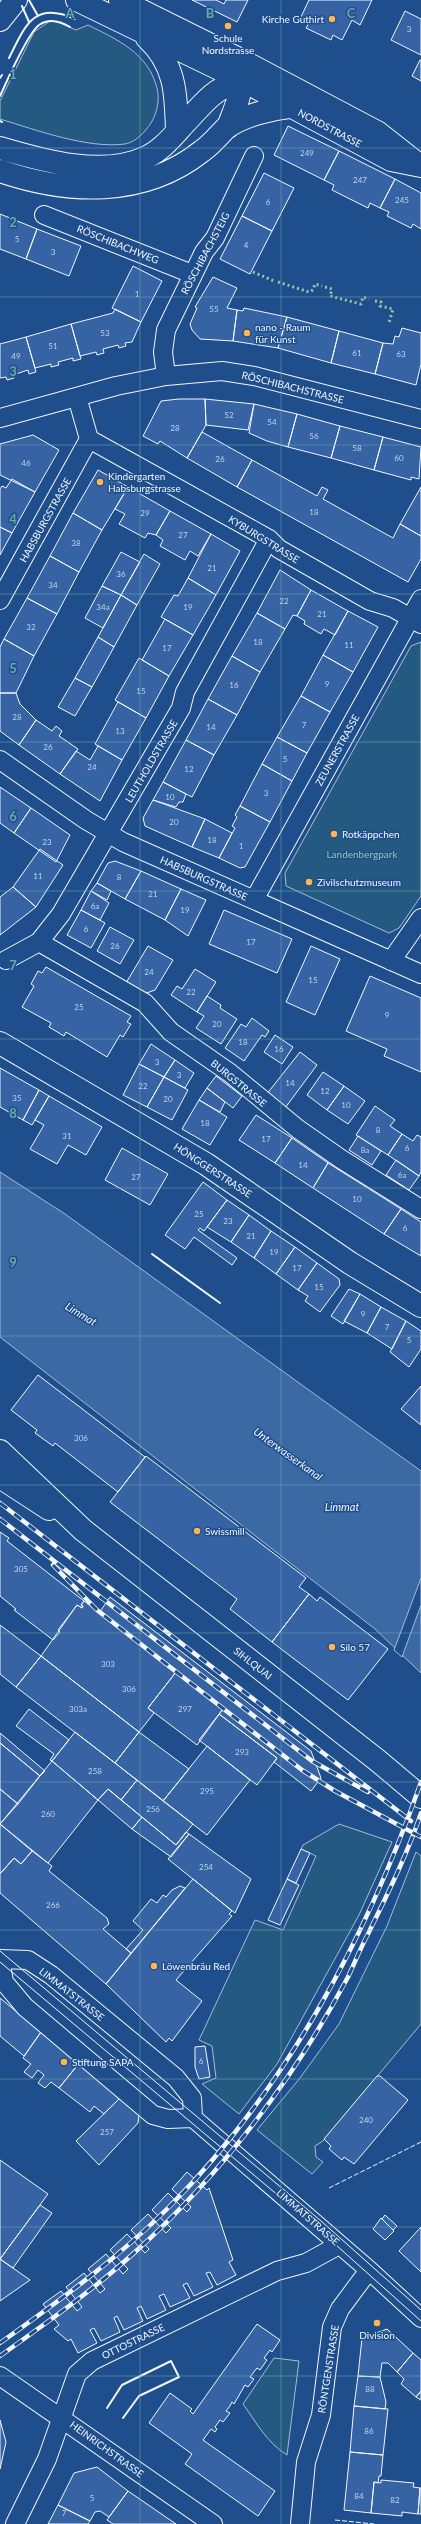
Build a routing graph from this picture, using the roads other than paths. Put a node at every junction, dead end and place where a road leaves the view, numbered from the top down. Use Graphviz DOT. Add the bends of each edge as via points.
graph roads {
  1 [pos="16,0"];
  2 [pos="78,0"];
  3 [pos="120,0"];
  4 [pos="0,20"];
  5 [pos="138,30"];
  6 [pos="237,58"];
  7 [pos="266,75"];
  8 [pos="242,80"];
  9 [pos="289,107"];
  10 [pos="228,127"];
  11 [pos="177,132"];
  12 [pos="0,148"];
  13 [pos="254,156"];
  14 [pos="0,171"];
  15 [pos="44,215"];
  16 [pos="192,274"];
  17 [pos="166,376"];
  18 [pos="78,397"];
  19 [pos="0,418"];
  20 [pos="421,419"];
  21 [pos="89,439"];
  22 [pos="269,539"];
  23 [pos="421,599"];
  24 [pos="0,600"];
  25 [pos="416,621"];
  26 [pos="0,760"];
  27 [pos="107,833"];
  28 [pos="254,900"];
  29 [pos="421,918"];
  30 [pos="39,942"];
  31 [pos="6,960"];
  32 [pos="391,961"];
  33 [pos="421,974"];
  34 [pos="0,1043"];
  35 [pos="421,1209"];
  36 [pos="421,1306"];
  37 [pos="0,1451"];
  38 [pos="0,1477"];
  39 [pos="83,1530"];
  40 [pos="421,1797"];
  41 [pos="0,1959"];
  42 [pos="193,2118"];
  43 [pos="339,2245"];
  44 [pos="369,2270"];
  45 [pos="421,2318"];
  46 [pos="0,2376"];
  47 [pos="60,2416"];
  48 [pos="15,2524"];
  49 [pos="212,2524"];
  50 [pos="300,2524"];
  1 -- 4 [label="street"];
  2 -- 5 [label="street, NORDSTRASSE"];
  3 -- 6 [label="street, NORDSTRASSE"];
  5 -- 8 [label="street, NORDSTRASSE"];
  5 -- 11 [label="street" via="159,49 166,60 176,94"];
  6 -- 7 [label="street, NORDSTRASSE"];
  6 -- 8 [label="street"];
  7 -- 8 [label="street"];
  7 -- 9 [label="street, NORDSTRASSE" via="377,132 409,154 421,166 391,160"];
  8 -- 9 [label="street, NORDSTRASSE"];
  8 -- 10 [label="street" via="241,92"];
  8 -- 11 [label="street" via="229,83 210,94"];
  9 -- 10 [label="street" via="273,109"];
  10 -- 14 [label="street" via="202,152 166,173 117,188 74,188"];
  11 -- 12 [label="street" via="148,157 101,166 52,161"];
  13 -- 16 [label="street, RÖSCHIBACHSTEIG" via="215,238"];
  15 -- 16 [label="street, RÖSCHIBACHWEG"];
  16 -- 17 [label="street, RÖSCHIBACHSTEIG" via="166,330 163,352"];
  17 -- 18 [label="street, RÖSCHIBACHSTRASSE"];
  17 -- 20 [label="street, RÖSCHIBACHSTRASSE" via="222,371 254,376"];
  18 -- 19 [label="street, RÖSCHIBACHSTRASSE"];
  18 -- 21 [label="street"];
  21 -- 22 [label="street, KYBURGSTRASSE"];
  21 -- 24 [label="street, HABSBURGSTRASSE"];
  22 -- 25 [label="street, KYBURGSTRASSE" via="279,549 370,601 392,608"];
  22 -- 27 [label="street, LEUTHOLDSTRASSE" via="185,692 181,708"];
  23 -- 25 [label="street, ZEUNERSTRASSE"];
  25 -- 28 [label="street, ZEUNERSTRASSE"];
  26 -- 27 [label="street, HABSBURGSTRASSE"];
  27 -- 28 [label="street, HABSBURGSTRASSE"];
  27 -- 30 [label="street, LEUTHOLDSTRASSE" via="61,914"];
  28 -- 32 [label="street, HABSBURGSTRASSE"];
  29 -- 32 [label="street"];
  30 -- 31 [label="street, LEUTHOLDSTRASSE"];
  30 -- 35 [label="street, BURGSTRASSE" via="145,1003 171,1032 230,1073 298,1129"];
  32 -- 33 [label="street, HABSBURGSTRASSE"];
  34 -- 36 [label="street, HÖNGGERSTRASSE" via="206,1164 350,1263"];
  37 -- 39 [label="street, SIHLQUAI"];
  38 -- 39 [label="street, SIHLQUAI"];
  39 -- 40 [label="street, SIHLQUAI"];
  41 -- 42 [label="street, LIMMATSTRASSE" via="28,1960 51,1975 181,2083 192,2098"];
  41 -- 42 [label="street, LIMMATSTRASSE" via="4,1982 25,2007 153,2115 168,2119"];
  42 -- 43 [label="street, LIMMATSTRASSE"];
  43 -- 44 [label="street, LIMMATSTRASSE"];
  43 -- 47 [label="street, OTTOSTRASSE" via="306,2263 277,2271 92,2361 77,2374"];
  44 -- 45 [label="street, LIMMATSTRASSE"];
  44 -- 50 [label="street, RÖNTGENSTRASSE" via="340,2309 332,2327 321,2415 306,2462"];
  46 -- 47 [label="street, HEINRICHSTRASSE"];
  47 -- 48 [label="street, OTTOSTRASSE" via="47,2459"];
  47 -- 49 [label="street, HEINRICHSTRASSE"];
}
